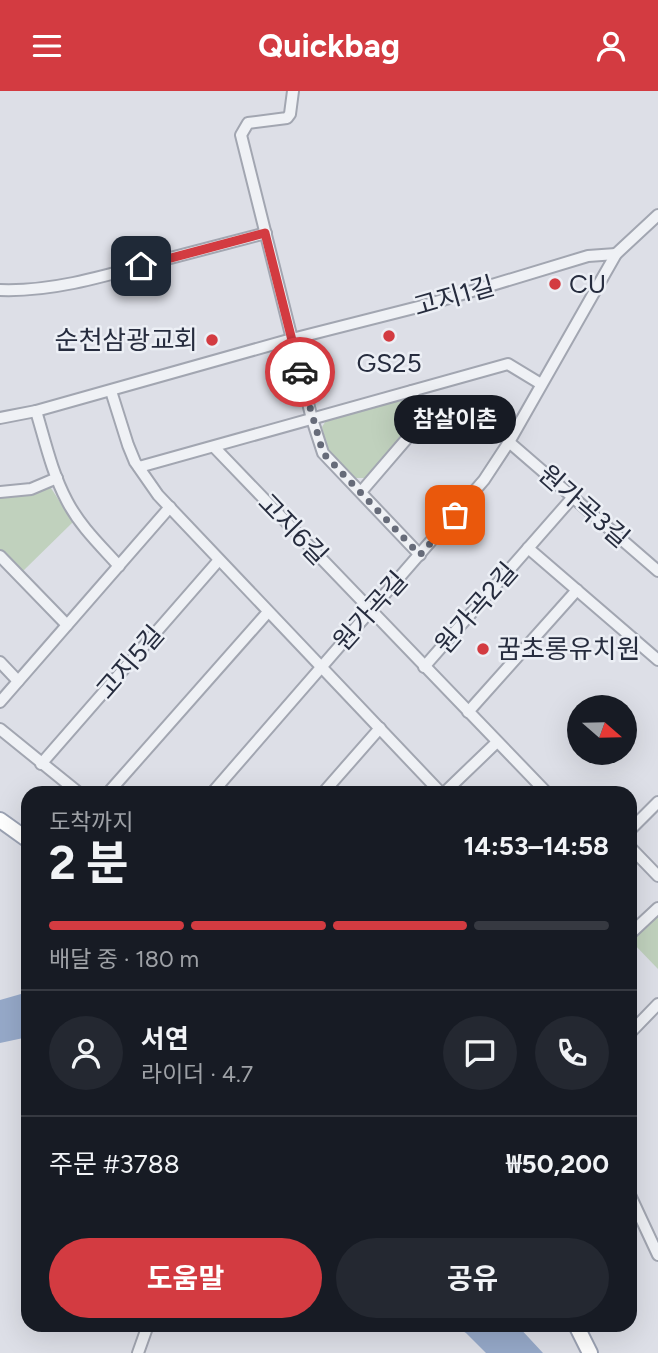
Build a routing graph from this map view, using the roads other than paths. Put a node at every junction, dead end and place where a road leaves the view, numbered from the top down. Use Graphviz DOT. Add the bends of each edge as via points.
graph roads {
  1 [pos="293,91"];
  2 [pos="658,215"];
  3 [pos="265,233"];
  4 [pos="616,254"];
  5 [pos="0,290"];
  6 [pos="292,339"];
  7 [pos="541,384"];
  8 [pos="111,391"];
  9 [pos="412,391"];
  10 [pos="36,411"];
  11 [pos="0,418"];
  12 [pos="312,419"];
  13 [pos="509,442"];
  14 [pos="215,448"];
  15 [pos="139,467"];
  16 [pos="57,478"];
  17 [pos="0,492"];
  18 [pos="361,492"];
  19 [pos="573,497"];
  20 [pos="170,507"];
  21 [pos="528,548"];
  22 [pos="420,555"];
  23 [pos="0,556"];
  24 [pos="219,560"];
  25 [pos="119,566"];
  26 [pos="658,571"];
  27 [pos="577,590"];
  28 [pos="370,610"];
  29 [pos="268,612"];
  30 [pos="67,625"];
  31 [pos="658,660"];
  32 [pos="0,662"];
  33 [pos="322,666"];
  34 [pos="424,667"];
  35 [pos="19,681"];
  36 [pos="0,702"];
  37 [pos="468,712"];
  38 [pos="380,728"];
  39 [pos="0,729"];
  40 [pos="498,742"];
  41 [pos="41,764"];
  42 [pos="70,786"];
  43 [pos="114,786"];
  44 [pos="218,786"];
  45 [pos="329,786"];
  46 [pos="436,786"];
  47 [pos="451,786"];
  48 [pos="540,786"];
  49 [pos="658,802"];
  50 [pos="0,820"];
  51 [pos="637,823"];
  52 [pos="21,835"];
  53 [pos="637,855"];
  54 [pos="658,876"];
  55 [pos="658,908"];
  56 [pos="637,928"];
  57 [pos="658,1004"];
  58 [pos="637,1026"];
  59 [pos="637,1210"];
  60 [pos="658,1255"];
  61 [pos="146,1332"];
  62 [pos="580,1332"];
  63 [pos="138,1353"];
  64 [pos="590,1353"];
  1 -- 3 [label="street" via="287,118 248,124 241,135"];
  2 -- 4 [label="street, 원가곡길"];
  3 -- 5 [label="street" via="60,285"];
  3 -- 6 [label="street"];
  4 -- 6 [label="street, 고지1길" via="588,256"];
  4 -- 7 [label="street, 원가곡길"];
  6 -- 8 [label="street, 고지1길"];
  6 -- 12 [label="street"];
  7 -- 9 [label="street" via="508,365"];
  7 -- 13 [label="street, 원가곡길"];
  8 -- 10 [label="street, 고지1길"];
  8 -- 15 [label="street"];
  9 -- 12 [label="street"];
  9 -- 18 [label="street" via="422,421"];
  10 -- 11 [label="street, 고지1길"];
  10 -- 16 [label="street"];
  12 -- 14 [label="street"];
  12 -- 18 [label="street" via="323,453"];
  13 -- 19 [label="street, 원가곡3길"];
  13 -- 22 [label="street, 원가곡길" via="484,480"];
  14 -- 15 [label="street"];
  14 -- 28 [label="street, 고지6길"];
  15 -- 20 [label="street"];
  16 -- 17 [label="street" via="30,489"];
  16 -- 25 [label="street" via="78,519"];
  18 -- 22 [label="street"];
  19 -- 21 [label="street, 원가곡2길"];
  19 -- 26 [label="street, 원가곡3길"];
  20 -- 24 [label="street"];
  20 -- 25 [label="street"];
  21 -- 27 [label="street, 원가곡2길"];
  21 -- 34 [label="street, 원가곡2길"];
  22 -- 28 [label="street, 원가곡길"];
  23 -- 30 [label="street"];
  24 -- 29 [label="street"];
  24 -- 41 [label="street, 고지5길"];
  25 -- 30 [label="street"];
  27 -- 31 [label="street, 원가곡2길"];
  27 -- 37 [label="street"];
  28 -- 33 [label="street, 원가곡길"];
  28 -- 34 [label="street, 원가곡2길"];
  29 -- 33 [label="street"];
  29 -- 43 [label="street"];
  30 -- 35 [label="street"];
  32 -- 35 [label="street"];
  33 -- 38 [label="street"];
  33 -- 44 [label="street, 원가곡길"];
  34 -- 37 [label="street, 원가곡2길"];
  35 -- 36 [label="street"];
  37 -- 40 [label="street, 원가곡2길"];
  38 -- 45 [label="street"];
  38 -- 46 [label="street"];
  39 -- 41 [label="street"];
  40 -- 47 [label="street"];
  40 -- 48 [label="street, 원가곡2길"];
  41 -- 42 [label="street"];
  49 -- 51 [label="street"];
  50 -- 52 [label="main road"];
  53 -- 54 [label="street"];
  55 -- 56 [label="street"];
  57 -- 58 [label="street"];
  59 -- 60 [label="street"];
  61 -- 63 [label="street"];
  62 -- 64 [label="main road"];
}
